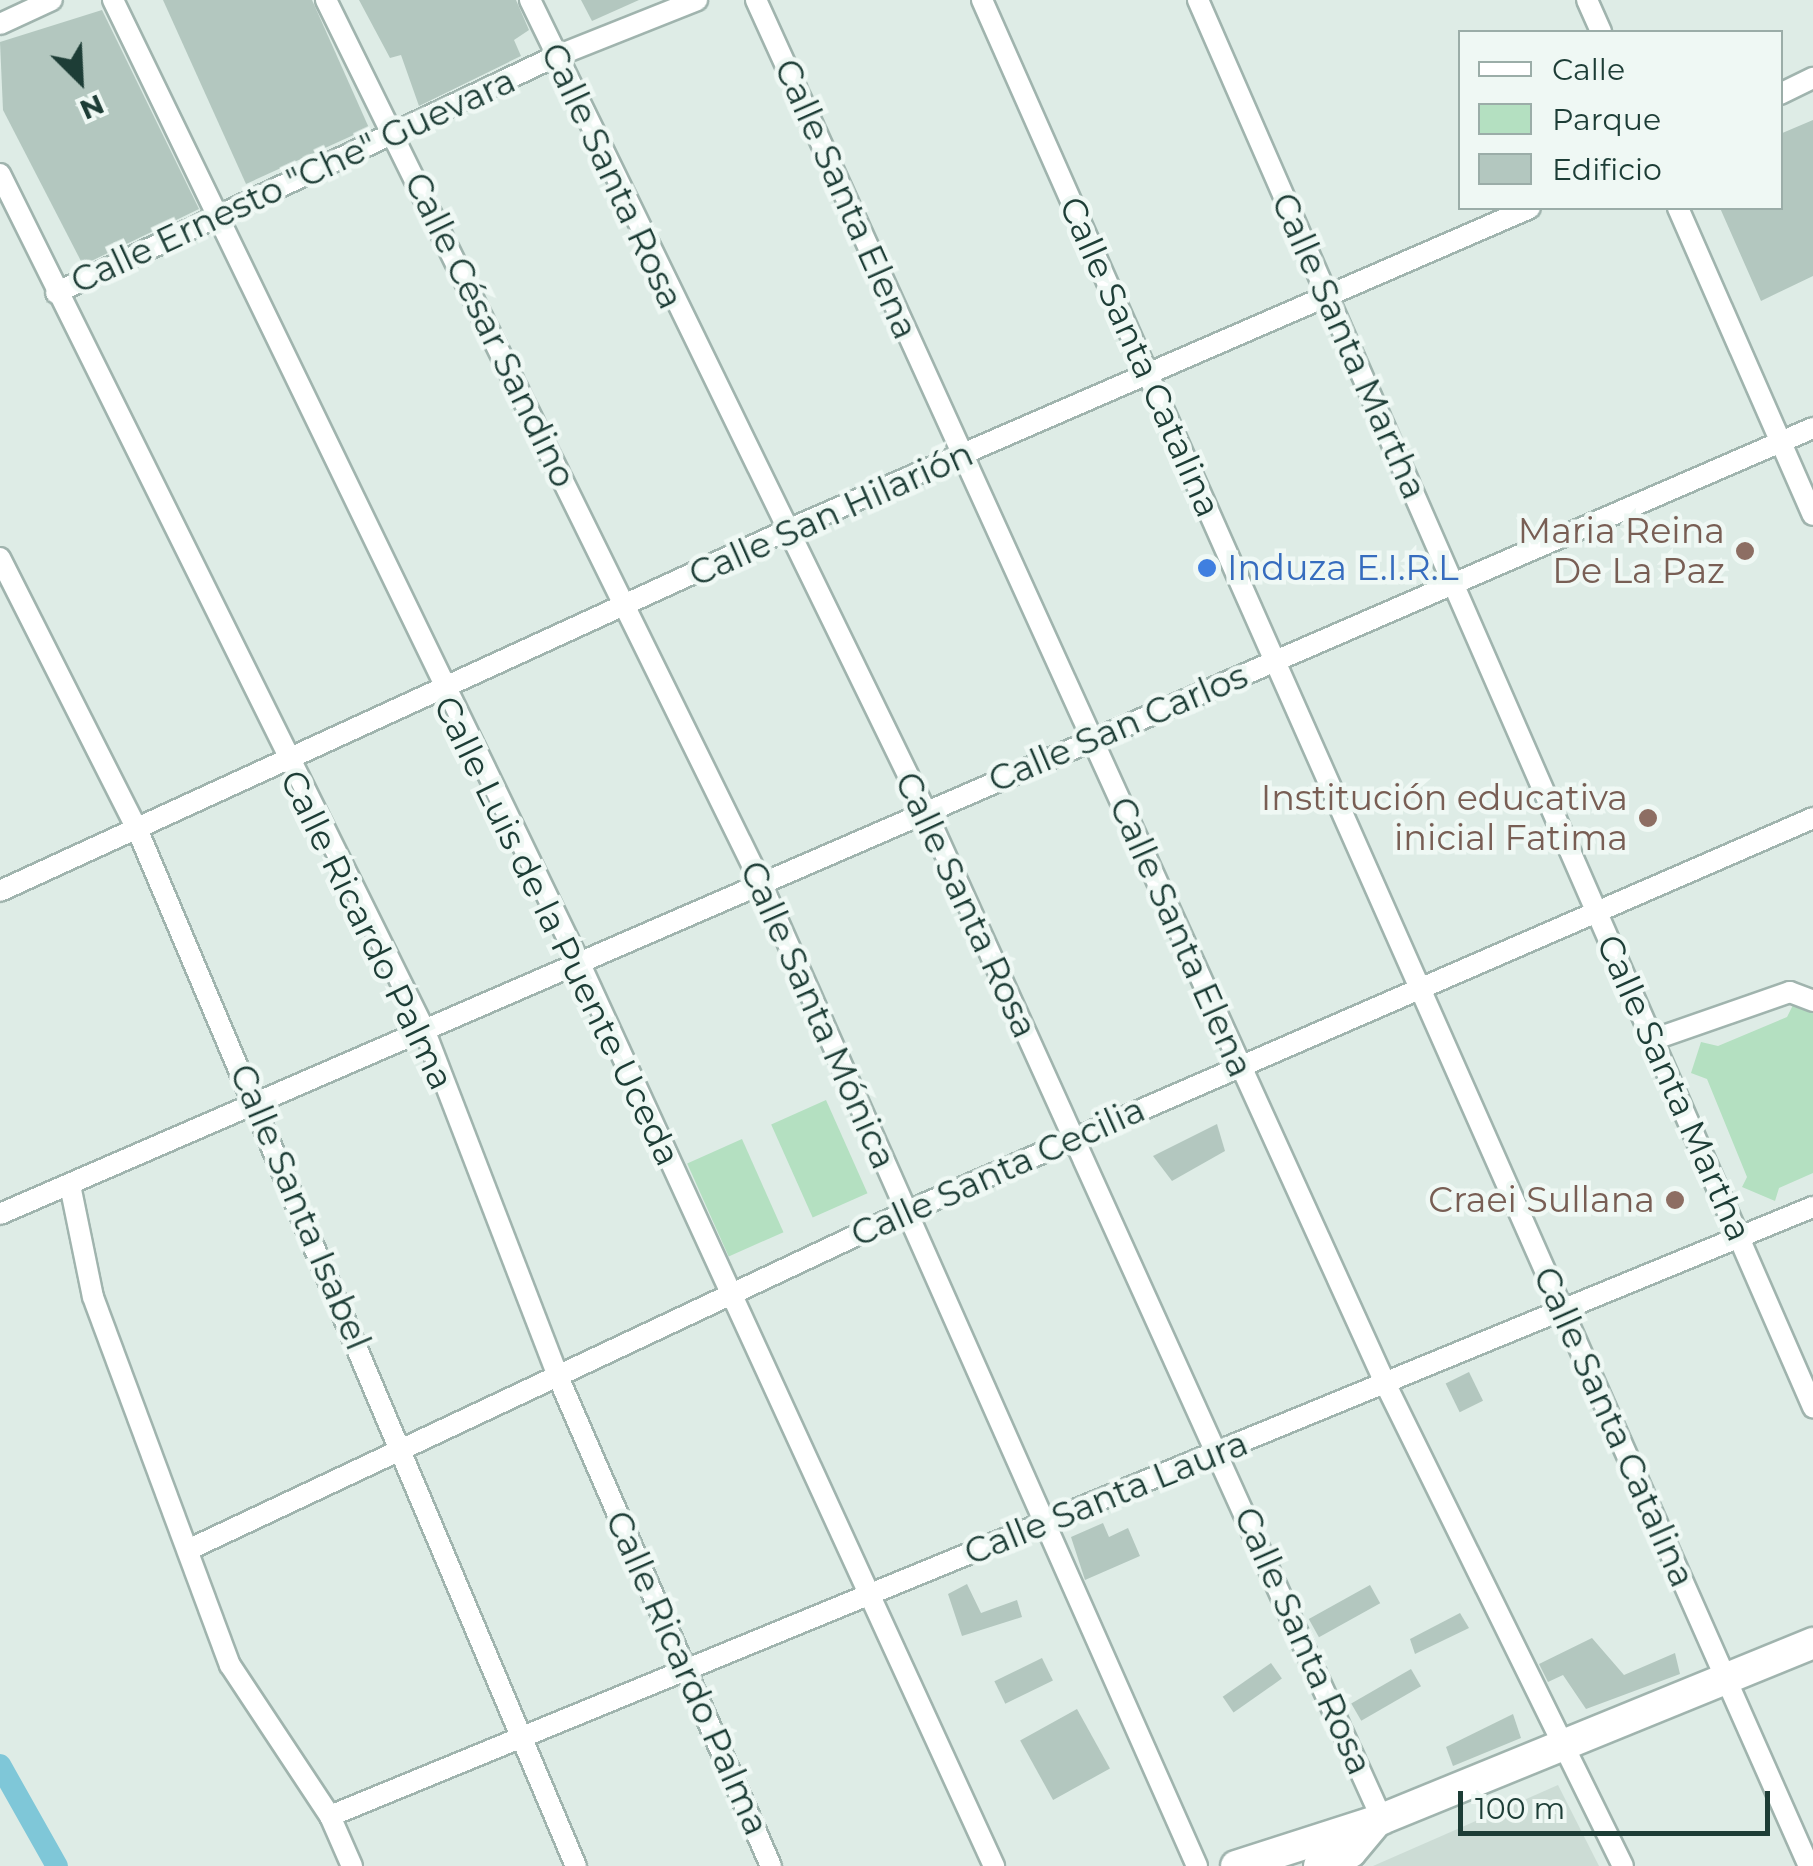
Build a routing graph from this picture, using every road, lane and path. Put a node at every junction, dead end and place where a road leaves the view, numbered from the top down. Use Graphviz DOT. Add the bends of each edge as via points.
graph roads {
  1 [pos="52,0"];
  2 [pos="113,0"];
  3 [pos="326,0"];
  4 [pos="530,0"];
  5 [pos="697,0"];
  6 [pos="756,0"];
  7 [pos="982,0"];
  8 [pos="1198,0"];
  9 [pos="1587,0"];
  10 [pos="0,24"];
  11 [pos="1601,30"];
  12 [pos="554,57"];
  13 [pos="1813,78"];
  14 [pos="1783,93"];
  15 [pos="392,132"];
  16 [pos="0,174"];
  17 [pos="1525,210"];
  18 [pos="1679,210"];
  19 [pos="215,216"];
  20 [pos="56,294"];
  21 [pos="1328,297"];
  22 [pos="1146,372"];
  23 [pos="1813,428"];
  24 [pos="1782,443"];
  25 [pos="962,455"];
  26 [pos="1813,515"];
  27 [pos="783,532"];
  28 [pos="0,558"];
  29 [pos="1454,587"];
  30 [pos="627,607"];
  31 [pos="1274,661"];
  32 [pos="441,689"];
  33 [pos="1092,740"];
  34 [pos="282,757"];
  35 [pos="926,812"];
  36 [pos="1813,818"];
  37 [pos="137,829"];
  38 [pos="761,883"];
  39 [pos="0,891"];
  40 [pos="1597,914"];
  41 [pos="579,962"];
  42 [pos="1420,988"];
  43 [pos="1813,1001"];
  44 [pos="424,1029"];
  45 [pos="1652,1040"];
  46 [pos="1240,1066"];
  47 [pos="257,1102"];
  48 [pos="1072,1138"];
  49 [pos="70,1185"];
  50 [pos="1813,1207"];
  51 [pos="906,1212"];
  52 [pos="0,1214"];
  53 [pos="1739,1238"];
  54 [pos="726,1295"];
  55 [pos="1563,1310"];
  56 [pos="559,1379"];
  57 [pos="1384,1384"];
  58 [pos="1813,1407"];
  59 [pos="1218,1452"];
  60 [pos="404,1454"];
  61 [pos="1041,1524"];
  62 [pos="192,1548"];
  63 [pos="869,1595"];
  64 [pos="1813,1643"];
  65 [pos="685,1672"];
  66 [pos="1725,1677"];
  67 [pos="522,1738"];
  68 [pos="1565,1746"];
  69 [pos="330,1816"];
  70 [pos="1380,1820"];
  71 [pos="352,1866"];
  72 [pos="576,1866"];
  73 [pos="771,1866"];
  74 [pos="994,1866"];
  75 [pos="1197,1866"];
  76 [pos="1236,1866"];
  77 [pos="1320,1866"];
  78 [pos="1623,1866"];
  79 [pos="1809,1866"];
  1 -- 10 [label="street"];
  2 -- 19 [label="street, Calle Luis de la Puente Uceda"];
  3 -- 15 [label="street, Calle César Sandino"];
  4 -- 12 [label="street, Calle Santa Rosa"];
  5 -- 12 [label="street, Calle Ernesto \"Che\" Guevara"];
  6 -- 25 [label="street, Calle Santa Elena"];
  7 -- 22 [label="street, Calle Santa Catalina"];
  8 -- 21 [label="street, Calle Santa Martha"];
  9 -- 11 [label="street"];
  12 -- 15 [label="street, Calle Ernesto \"Che\" Guevara"];
  12 -- 27 [label="street, Calle Santa Rosa"];
  13 -- 14 [label="street"];
  15 -- 19 [label="street, Calle Ernesto \"Che\" Guevara"];
  15 -- 30 [label="street, Calle César Sandino"];
  16 -- 20 [label="street, Calle Ricardo Palma"];
  17 -- 21 [label="street, Calle San Hilarión"];
  18 -- 24 [label="street"];
  19 -- 20 [label="street, Calle Ernesto \"Che\" Guevara"];
  19 -- 32 [label="street, Calle Luis de la Puente Uceda"];
  20 -- 34 [label="street, Calle Ricardo Palma"];
  21 -- 22 [label="street, Calle San Hilarión"];
  21 -- 29 [label="street, Calle Santa Martha"];
  22 -- 25 [label="street, Calle San Hilarión"];
  22 -- 31 [label="street, Calle Santa Catalina"];
  23 -- 24 [label="street, Calle San Carlos"];
  24 -- 26 [label="street"];
  24 -- 29 [label="street, Calle San Carlos"];
  25 -- 27 [label="street, Calle San Hilarión"];
  25 -- 33 [label="street, Calle Santa Elena"];
  27 -- 30 [label="street, Calle San Hilarión"];
  27 -- 35 [label="street, Calle Santa Rosa"];
  28 -- 37 [label="street, Calle Santa Isabel"];
  29 -- 31 [label="street, Calle San Carlos"];
  29 -- 40 [label="street, Calle Santa Martha"];
  30 -- 32 [label="street, Calle San Hilarión"];
  30 -- 38 [label="street, Calle Santa Mónica"];
  31 -- 33 [label="street, Calle San Carlos"];
  31 -- 42 [label="street, Calle Santa Catalina"];
  32 -- 34 [label="street, Calle San Hilarión"];
  32 -- 41 [label="street, Calle Luis de la Puente Uceda"];
  33 -- 35 [label="street, Calle San Carlos"];
  33 -- 46 [label="street, Calle Santa Elena"];
  34 -- 37 [label="street, Calle San Hilarión"];
  34 -- 44 [label="street, Calle Ricardo Palma"];
  35 -- 38 [label="street, Calle San Carlos"];
  35 -- 48 [label="street, Calle Santa Rosa"];
  36 -- 40 [label="street, Calle Santa Cecilia"];
  37 -- 39 [label="street, Calle San Hilarión"];
  37 -- 47 [label="street, Calle Santa Isabel"];
  38 -- 41 [label="street, Calle San Carlos"];
  38 -- 51 [label="street, Calle Santa Mónica"];
  40 -- 42 [label="street, Calle Santa Cecilia"];
  40 -- 45 [label="street, Calle Santa Martha"];
  41 -- 44 [label="street, Calle San Carlos"];
  41 -- 54 [label="street, Calle Luis de la Puente Uceda"];
  42 -- 46 [label="street, Calle Santa Cecilia"];
  42 -- 55 [label="street, Calle Santa Catalina"];
  43 -- 45 [label="street" via="1790,992"];
  44 -- 47 [label="street, Calle San Carlos"];
  44 -- 56 [label="street, Calle Ricardo Palma"];
  45 -- 53 [label="street, Calle Santa Martha"];
  46 -- 48 [label="street, Calle Santa Cecilia"];
  46 -- 57 [label="street, Calle Santa Elena"];
  47 -- 49 [label="street, Calle San Carlos"];
  47 -- 60 [label="street, Calle Santa Isabel"];
  48 -- 51 [label="street, Calle Santa Cecilia"];
  48 -- 59 [label="street, Calle Santa Rosa"];
  49 -- 52 [label="street, Calle San Carlos"];
  49 -- 62 [label="street" via="93,1297"];
  50 -- 53 [label="street, Calle Santa Laura"];
  51 -- 54 [label="street, Calle Santa Cecilia"];
  51 -- 61 [label="street, Calle Santa Mónica"];
  53 -- 55 [label="street, Calle Santa Laura"];
  53 -- 58 [label="street, Calle Santa Martha"];
  54 -- 56 [label="street, Calle Santa Cecilia"];
  54 -- 63 [label="street, Calle Luis de la Puente Uceda"];
  55 -- 57 [label="street, Calle Santa Laura"];
  55 -- 66 [label="street, Calle Santa Catalina"];
  56 -- 60 [label="street, Calle Santa Cecilia"];
  56 -- 65 [label="street, Calle Ricardo Palma"];
  57 -- 59 [label="street, Calle Santa Laura"];
  57 -- 68 [label="street, Calle Santa Elena"];
  59 -- 61 [label="street, Calle Santa Laura"];
  59 -- 70 [label="street, Calle Santa Rosa"];
  60 -- 62 [label="street, Calle Santa Cecilia"];
  60 -- 67 [label="street, Calle Santa Isabel"];
  61 -- 63 [label="street, Calle Santa Laura"];
  61 -- 75 [label="street, Calle Santa Mónica"];
  62 -- 69 [label="street" via="230,1665"];
  63 -- 65 [label="street, Calle Santa Laura"];
  63 -- 74 [label="street, Calle Luis de la Puente Uceda"];
  64 -- 66 [label="street"];
  65 -- 67 [label="street, Calle Santa Laura"];
  65 -- 73 [label="street, Calle Ricardo Palma"];
  66 -- 68 [label="street"];
  66 -- 79 [label="street, Calle Santa Catalina"];
  67 -- 69 [label="street, Calle Santa Laura"];
  67 -- 72 [label="street, Calle Santa Isabel"];
  68 -- 70 [label="street"];
  68 -- 78 [label="street, Calle Santa Elena"];
  69 -- 71 [label="street"];
  70 -- 76 [label="street"];
  70 -- 77 [label="street" via="1352,1852"];
}
